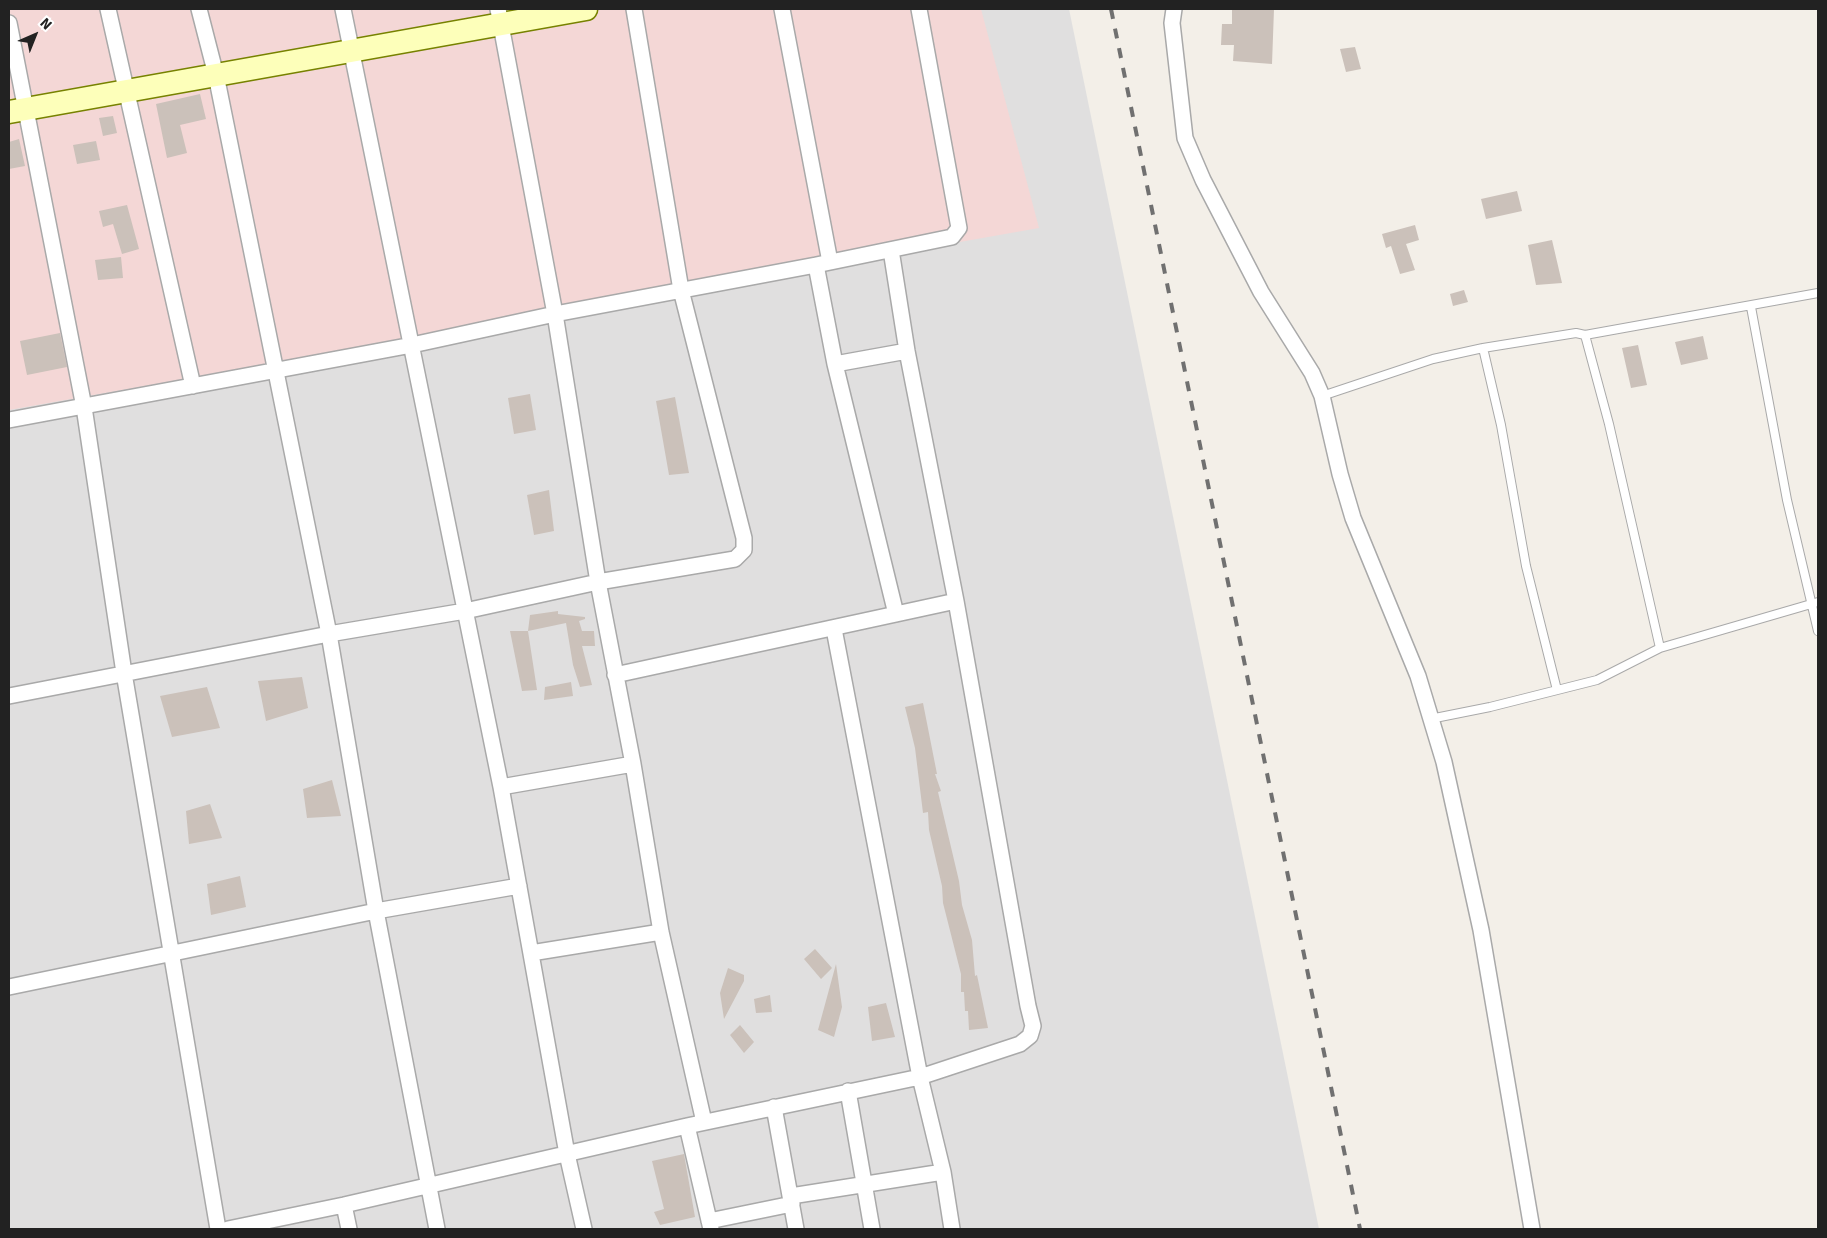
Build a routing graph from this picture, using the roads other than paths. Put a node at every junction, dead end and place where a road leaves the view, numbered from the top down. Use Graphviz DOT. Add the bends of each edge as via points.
graph roads {
  1 [pos="108,9"];
  2 [pos="199,9"];
  3 [pos="343,9"];
  4 [pos="586,9"];
  5 [pos="634,9"];
  6 [pos="782,9"];
  7 [pos="919,9"];
  8 [pos="1174,9"];
  9 [pos="499,16"];
  10 [pos="9,23"];
  11 [pos="352,50"];
  12 [pos="216,75"];
  13 [pos="127,92"];
  14 [pos="17,110"];
  15 [pos="891,250"];
  16 [pos="823,264"];
  17 [pos="681,290"];
  18 [pos="1818,293"];
  19 [pos="1751,307"];
  20 [pos="555,314"];
  21 [pos="1585,334"];
  22 [pos="412,345"];
  23 [pos="1482,348"];
  24 [pos="907,351"];
  25 [pos="835,364"];
  26 [pos="274,370"];
  27 [pos="193,386"];
  28 [pos="1322,396"];
  29 [pos="84,407"];
  30 [pos="9,420"];
  31 [pos="598,582"];
  32 [pos="956,601"];
  33 [pos="1815,603"];
  34 [pos="465,611"];
  35 [pos="896,614"];
  36 [pos="834,629"];
  37 [pos="1818,630"];
  38 [pos="329,634"];
  39 [pos="1660,648"];
  40 [pos="124,672"];
  41 [pos="615,675"];
  42 [pos="1557,690"];
  43 [pos="9,696"];
  44 [pos="1430,719"];
  45 [pos="633,764"];
  46 [pos="501,787"];
  47 [pos="519,886"];
  48 [pos="376,911"];
  49 [pos="661,932"];
  50 [pos="531,953"];
  51 [pos="171,954"];
  52 [pos="9,987"];
  53 [pos="920,1077"];
  54 [pos="848,1091"];
  55 [pos="774,1106"];
  56 [pos="704,1122"];
  57 [pos="687,1126"];
  58 [pos="567,1154"];
  59 [pos="943,1172"];
  60 [pos="429,1185"];
  61 [pos="864,1185"];
  62 [pos="792,1200"];
  63 [pos="344,1205"];
  64 [pos="282,1224"];
  65 [pos="710,1225"];
  66 [pos="218,1229"];
  67 [pos="228,1229"];
  68 [pos="350,1229"];
  69 [pos="437,1229"];
  70 [pos="584,1229"];
  71 [pos="796,1229"];
  72 [pos="872,1229"];
  73 [pos="952,1229"];
  74 [pos="1532,1229"];
  1 -- 13 [label="street"];
  2 -- 12 [label="street"];
  3 -- 11 [label="street"];
  4 -- 9 [label="street"];
  5 -- 17 [label="street"];
  6 -- 16 [label="street"];
  7 -- 15 [label="street" via="959,228 952,237"];
  8 -- 28 [label="street" via="1172,23 1185,138 1261,292 1312,373"];
  9 -- 11 [label="street"];
  9 -- 20 [label="street"];
  10 -- 14 [label="street"];
  11 -- 12 [label="street"];
  11 -- 22 [label="street"];
  12 -- 13 [label="street"];
  12 -- 26 [label="street"];
  13 -- 14 [label="street"];
  13 -- 27 [label="street"];
  14 -- 29 [label="street"];
  15 -- 16 [label="street"];
  15 -- 24 [label="street"];
  16 -- 17 [label="street"];
  16 -- 25 [label="street"];
  17 -- 20 [label="street"];
  17 -- 31 [label="street" via="744,538 744,550 735,559"];
  18 -- 19 [label="lane"];
  19 -- 21 [label="lane"];
  19 -- 33 [label="lane" via="1787,500"];
  20 -- 22 [label="street"];
  20 -- 31 [label="street"];
  21 -- 23 [label="lane"];
  21 -- 39 [label="lane" via="1610,424"];
  22 -- 26 [label="street"];
  22 -- 34 [label="street"];
  23 -- 28 [label="lane" via="1433,359"];
  23 -- 42 [label="lane" via="1501,425 1526,566"];
  24 -- 25 [label="street"];
  24 -- 32 [label="street"];
  25 -- 35 [label="street"];
  26 -- 27 [label="street"];
  26 -- 38 [label="street"];
  27 -- 29 [label="street"];
  28 -- 44 [label="street" via="1353,518 1418,676"];
  29 -- 30 [label="street"];
  29 -- 40 [label="street"];
  31 -- 34 [label="street"];
  31 -- 41 [label="street"];
  32 -- 35 [label="street"];
  32 -- 53 [label="street" via="1033,1026 1030,1036 1020,1044"];
  33 -- 37 [label="lane"];
  33 -- 39 [label="lane"];
  34 -- 38 [label="street"];
  34 -- 46 [label="street"];
  35 -- 36 [label="street"];
  36 -- 41 [label="street"];
  36 -- 53 [label="street"];
  38 -- 40 [label="street"];
  38 -- 48 [label="street"];
  39 -- 42 [label="lane" via="1597,680"];
  40 -- 43 [label="street"];
  40 -- 51 [label="street"];
  41 -- 45 [label="street"];
  42 -- 44 [label="lane"];
  44 -- 74 [label="street" via="1444,762 1481,930"];
  45 -- 46 [label="street"];
  45 -- 49 [label="street"];
  46 -- 47 [label="street"];
  47 -- 48 [label="street"];
  47 -- 50 [label="street"];
  48 -- 51 [label="street"];
  48 -- 60 [label="street"];
  49 -- 50 [label="street"];
  49 -- 56 [label="street"];
  50 -- 58 [label="street"];
  51 -- 52 [label="street"];
  51 -- 66 [label="street"];
  53 -- 54 [label="street"];
  53 -- 59 [label="street"];
  54 -- 55 [label="street"];
  54 -- 61 [label="street"];
  55 -- 56 [label="street"];
  55 -- 62 [label="street"];
  56 -- 57 [label="street"];
  57 -- 58 [label="street"];
  57 -- 65 [label="street"];
  58 -- 60 [label="street"];
  58 -- 70 [label="street"];
  59 -- 61 [label="street"];
  59 -- 73 [label="street"];
  60 -- 63 [label="street"];
  60 -- 69 [label="street"];
  61 -- 62 [label="street"];
  61 -- 72 [label="street"];
  62 -- 65 [label="street"];
  62 -- 71 [label="street"];
  63 -- 64 [label="street"];
  63 -- 68 [label="street"];
  64 -- 67 [label="street"];
}
